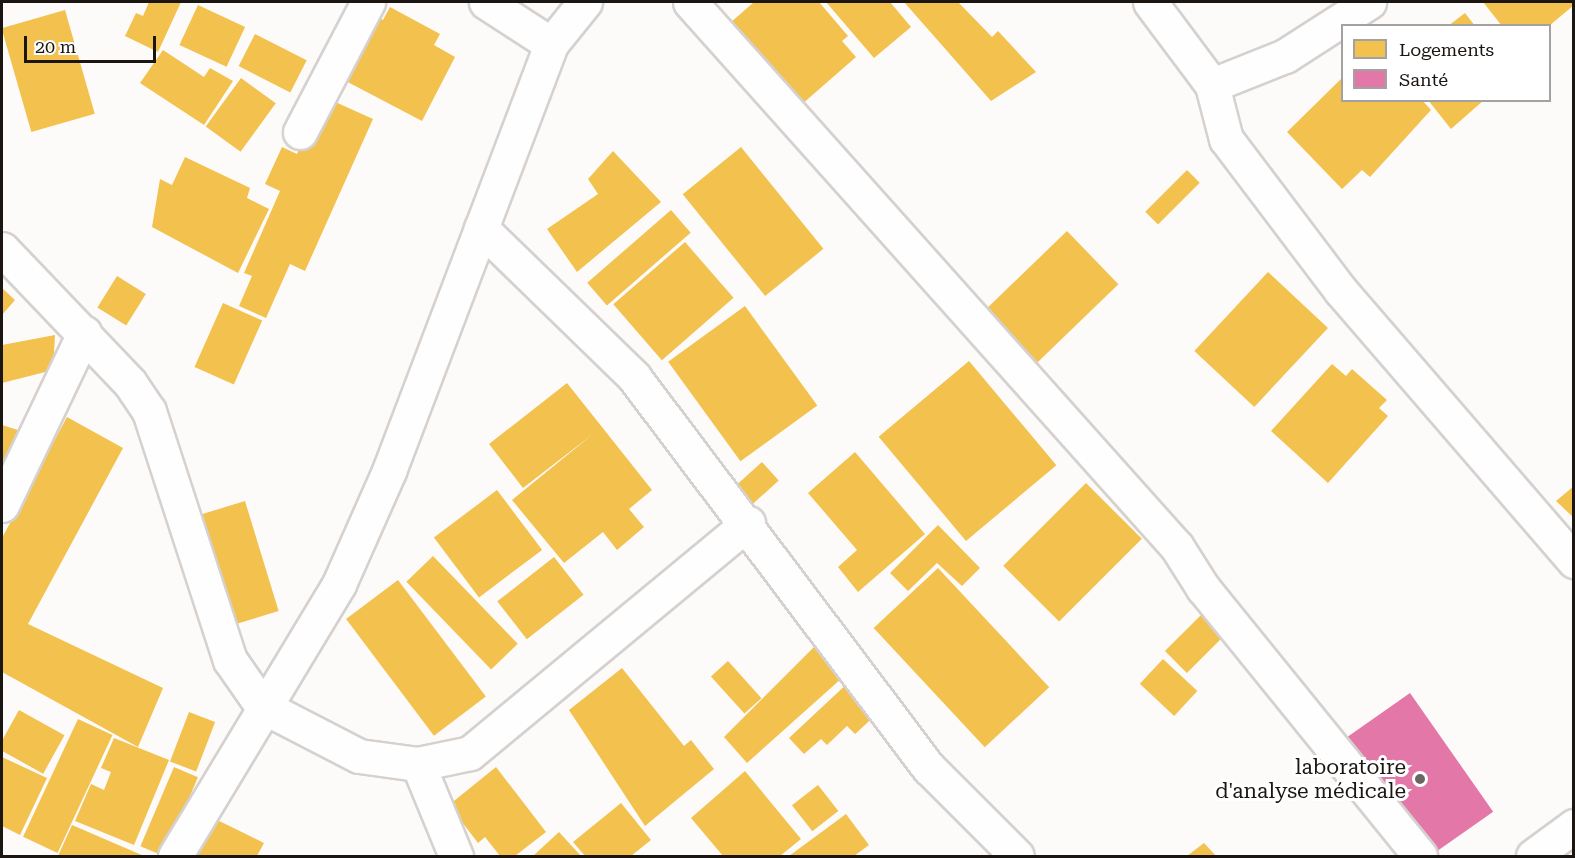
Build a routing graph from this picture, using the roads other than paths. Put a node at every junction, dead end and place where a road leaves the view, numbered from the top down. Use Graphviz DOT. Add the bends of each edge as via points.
graph roads {
  1 [pos="368,2"];
  2 [pos="486,2"];
  3 [pos="585,2"];
  4 [pos="690,2"];
  5 [pos="1149,2"];
  6 [pos="1369,2"];
  7 [pos="551,44"];
  8 [pos="1212,86"];
  9 [pos="300,132"];
  10 [pos="482,228"];
  11 [pos="2,249"];
  12 [pos="84,333"];
  13 [pos="2,505"];
  14 [pos="748,522"];
  15 [pos="1574,561"];
  16 [pos="262,706"];
  17 [pos="418,764"];
  18 [pos="1574,826"];
  19 [pos="175,856"];
  20 [pos="456,856"];
  21 [pos="1017,856"];
  22 [pos="1420,856"];
  23 [pos="1533,856"];
  1 -- 9 [label="street"];
  2 -- 7 [label="street"];
  3 -- 7 [label="street"];
  4 -- 22 [label="street" via="1177,547 1203,588"];
  5 -- 8 [label="street"];
  6 -- 8 [label="street" via="1285,56"];
  7 -- 10 [label="street"];
  8 -- 15 [label="street" via="1226,139 1334,282"];
  10 -- 14 [label="street" via="634,377"];
  10 -- 16 [label="street" via="389,471 339,584"];
  11 -- 12 [label="street"];
  12 -- 13 [label="street"];
  12 -- 16 [label="street" via="149,411 230,660"];
  14 -- 17 [label="street" via="470,753"];
  14 -- 21 [label="street" via="929,768"];
  16 -- 17 [label="street" via="359,756"];
  16 -- 19 [label="street"];
  17 -- 20 [label="street"];
  18 -- 23 [label="street"];
}
